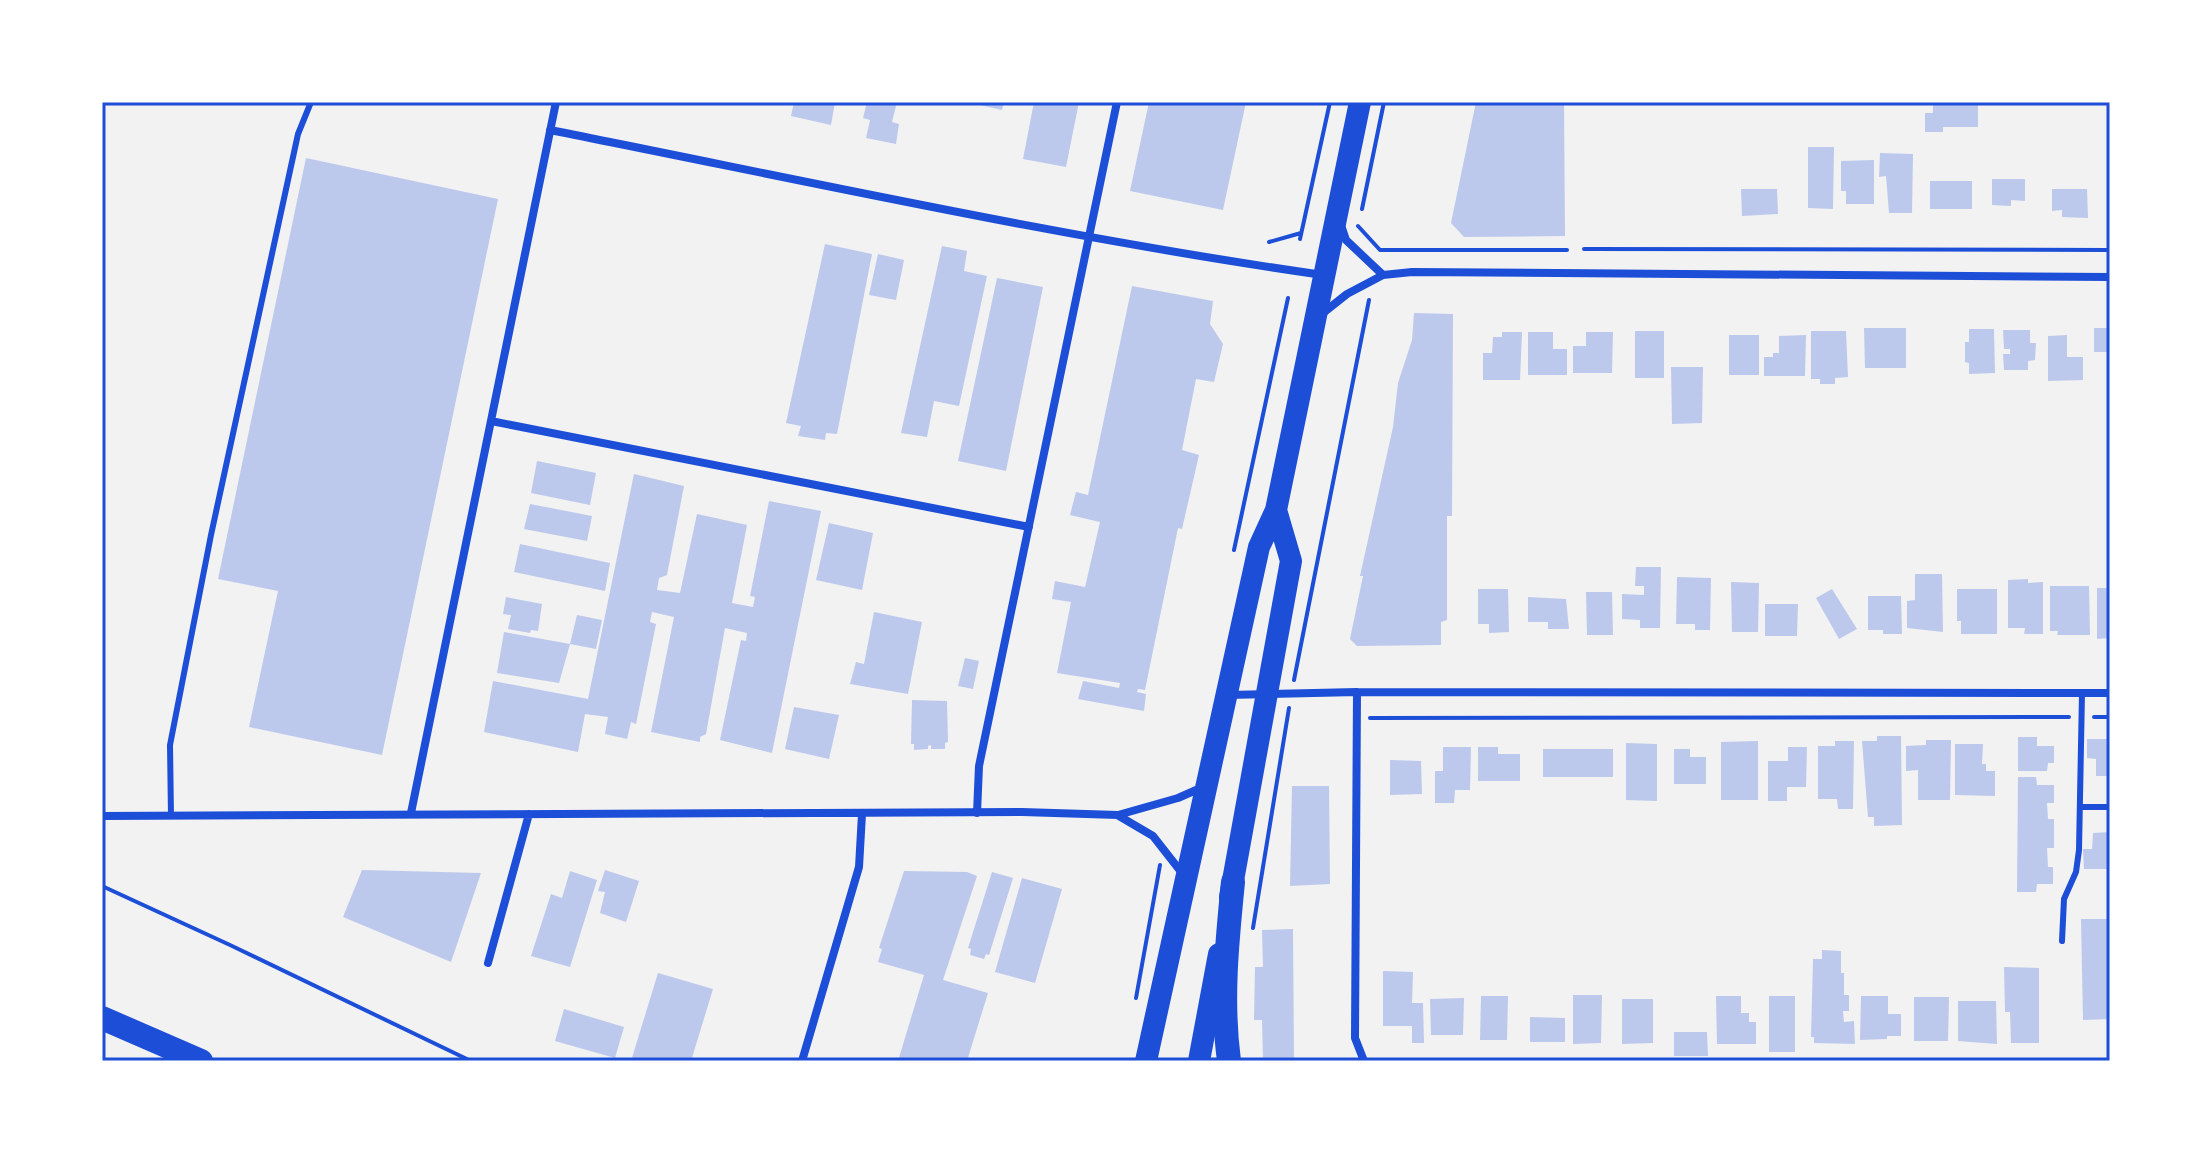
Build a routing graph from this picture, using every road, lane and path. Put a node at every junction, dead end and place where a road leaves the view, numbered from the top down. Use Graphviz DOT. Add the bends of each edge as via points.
graph roads {
  1 [pos="311,102"];
  2 [pos="556,102"];
  3 [pos="1117,102"];
  4 [pos="1330,102"];
  5 [pos="1360,102"];
  6 [pos="1384,102"];
  7 [pos="550,130"];
  8 [pos="1362,211"];
  9 [pos="1337,213"];
  10 [pos="1358,226"];
  11 [pos="1090,237"];
  12 [pos="1269,242"];
  13 [pos="1584,249"];
  14 [pos="1567,250"];
  15 [pos="2110,250"];
  16 [pos="1324,275"];
  17 [pos="1383,275"];
  18 [pos="2110,277"];
  19 [pos="1372,283"];
  20 [pos="1288,298"];
  21 [pos="1315,320"];
  22 [pos="491,421"];
  23 [pos="1276,510"];
  24 [pos="1029,527"];
  25 [pos="1234,550"];
  26 [pos="1357,692"];
  27 [pos="1292,693"];
  28 [pos="2082,693"];
  29 [pos="2110,693"];
  30 [pos="1226,695"];
  31 [pos="1266,696"];
  32 [pos="2081,717"];
  33 [pos="2110,717"];
  34 [pos="1370,718"];
  35 [pos="1207,785"];
  36 [pos="2080,807"];
  37 [pos="2110,807"];
  38 [pos="411,813"];
  39 [pos="977,813"];
  40 [pos="529,814"];
  41 [pos="862,814"];
  42 [pos="1118,815"];
  43 [pos="102,816"];
  44 [pos="171,816"];
  45 [pos="1163,850"];
  46 [pos="1187,877"];
  47 [pos="1233,882"];
  48 [pos="102,886"];
  49 [pos="1252,934"];
  50 [pos="2062,941"];
  51 [pos="488,963"];
  52 [pos="1135,1001"];
  53 [pos="102,1018"];
  54 [pos="201,1061"];
  55 [pos="471,1061"];
  56 [pos="802,1061"];
  57 [pos="1146,1061"];
  58 [pos="1199,1061"];
  59 [pos="1229,1061"];
  60 [pos="1364,1061"];
  1 -- 44 [label="lane" via="298,134 211,535 170,745"];
  2 -- 7 [label="street"];
  3 -- 11 [label="street"];
  4 -- 12 [label="path" via="1300,236"];
  5 -- 9 [label="highway"];
  6 -- 8 [label="path"];
  7 -- 11 [label="street"];
  7 -- 22 [label="street"];
  9 -- 16 [label="highway"];
  9 -- 17 [label="street" via="1346,240"];
  10 -- 14 [label="path" via="1380,250"];
  11 -- 16 [label="street"];
  11 -- 24 [label="street"];
  13 -- 15 [label="path"];
  16 -- 21 [label="highway"];
  17 -- 18 [label="street"];
  17 -- 19 [label="street"];
  19 -- 21 [label="street" via="1347,294"];
  19 -- 27 [label="path"];
  20 -- 25 [label="path"];
  21 -- 23 [label="highway"];
  22 -- 24 [label="street"];
  22 -- 38 [label="street"];
  23 -- 30 [label="highway" via="1259,547"];
  23 -- 31 [label="highway" via="1291,561"];
  24 -- 39 [label="street" via="979,766"];
  26 -- 27 [label="street"];
  26 -- 28 [label="street"];
  26 -- 60 [label="street" via="1355,1038"];
  27 -- 31 [label="street"];
  27 -- 49 [label="path"];
  28 -- 29 [label="street"];
  28 -- 32 [label="lane"];
  30 -- 31 [label="street"];
  30 -- 35 [label="highway"];
  31 -- 47 [label="highway"];
  32 -- 33 [label="path"];
  32 -- 34 [label="path"];
  32 -- 36 [label="lane"];
  35 -- 42 [label="street"];
  35 -- 46 [label="highway"];
  36 -- 37 [label="lane"];
  36 -- 50 [label="lane" via="2078,863 2064,899"];
  38 -- 40 [label="street"];
  38 -- 44 [label="street"];
  39 -- 41 [label="street"];
  39 -- 42 [label="street"];
  40 -- 41 [label="street"];
  40 -- 51 [label="street"];
  41 -- 56 [label="street" via="859,867"];
  42 -- 45 [label="street" via="1153,836"];
  43 -- 44 [label="street"];
  45 -- 46 [label="street"];
  45 -- 52 [label="path"];
  46 -- 57 [label="highway"];
  47 -- 58 [label="highway"];
  47 -- 59 [label="highway" via="1224,969"];
  48 -- 55 [label="path"];
  53 -- 54 [label="highway"];
}
